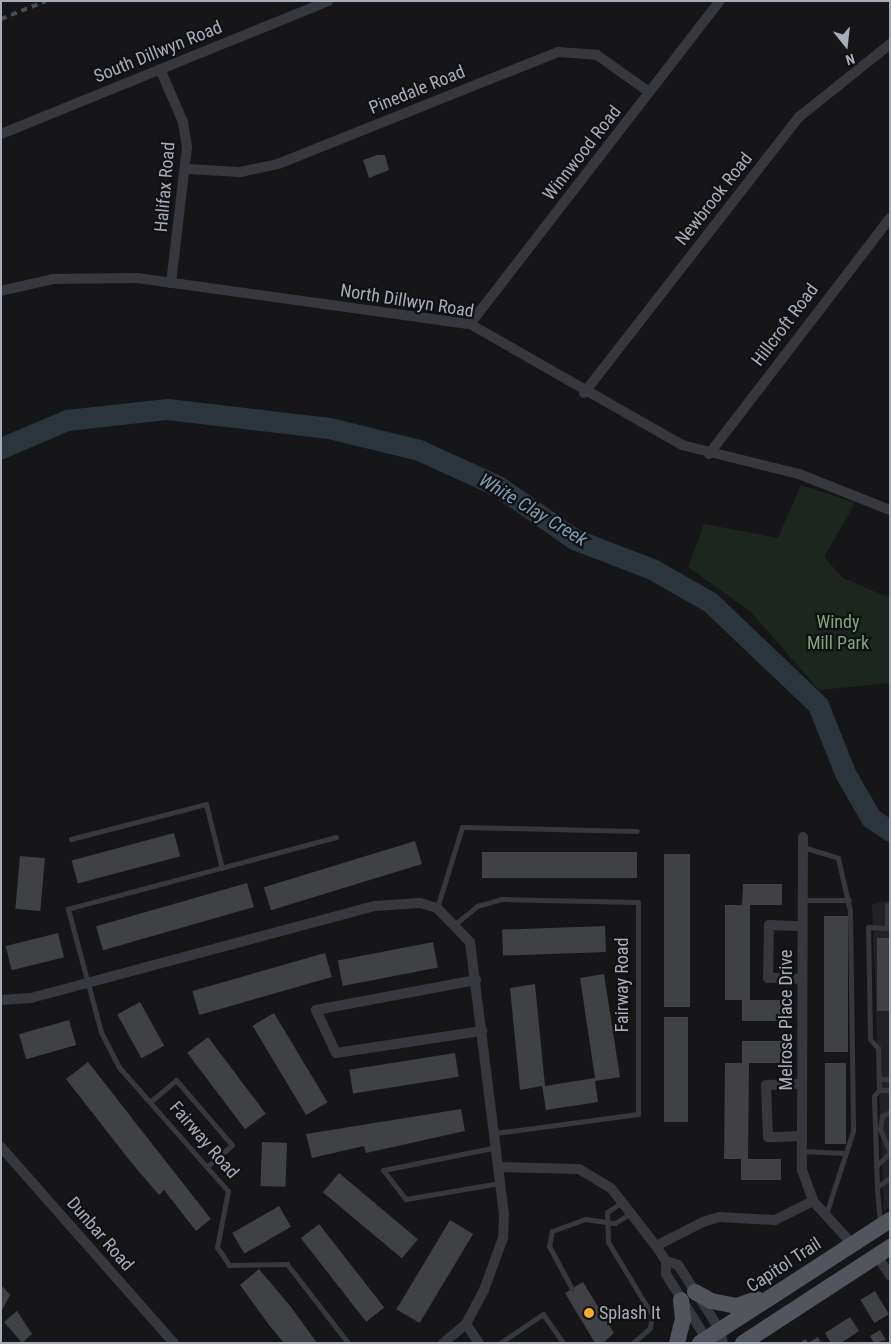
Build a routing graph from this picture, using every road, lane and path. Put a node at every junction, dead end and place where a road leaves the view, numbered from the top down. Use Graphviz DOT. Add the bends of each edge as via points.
graph roads {
  1 [pos="328,1"];
  2 [pos="720,1"];
  3 [pos="890,44"];
  4 [pos="160,69"];
  5 [pos="650,92"];
  6 [pos="1,134"];
  7 [pos="187,169"];
  8 [pos="890,218"];
  9 [pos="172,283"];
  10 [pos="1,291"];
  11 [pos="470,324"];
  12 [pos="584,393"];
  13 [pos="709,454"];
  14 [pos="890,510"];
  15 [pos="637,831"];
  16 [pos="336,838"];
  17 [pos="71,839"];
  18 [pos="803,842"];
  19 [pos="222,868"];
  20 [pos="802,900"];
  21 [pos="849,900"];
  22 [pos="887,905"];
  23 [pos="437,908"];
  24 [pos="455,924"];
  25 [pos="802,926"];
  26 [pos="889,928"];
  27 [pos="802,979"];
  28 [pos="476,980"];
  29 [pos="87,983"];
  30 [pos="1,1000"];
  31 [pos="482,1031"];
  32 [pos="879,1079"];
  33 [pos="890,1079"];
  34 [pos="802,1084"];
  35 [pos="879,1090"];
  36 [pos="890,1090"];
  37 [pos="150,1102"];
  38 [pos="890,1112"];
  39 [pos="496,1133"];
  40 [pos="802,1136"];
  41 [pos="1,1147"];
  42 [pos="497,1147"];
  43 [pos="802,1151"];
  44 [pos="890,1152"];
  45 [pos="845,1153"];
  46 [pos="876,1166"];
  47 [pos="207,1167"];
  48 [pos="500,1167"];
  49 [pos="890,1178"];
  50 [pos="502,1183"];
  51 [pos="877,1186"];
  52 [pos="625,1200"];
  53 [pos="814,1201"];
  54 [pos="634,1211"];
  55 [pos="825,1214"];
  56 [pos="606,1222"];
  57 [pos="885,1223"];
  58 [pos="852,1244"];
  59 [pos="656,1246"];
  60 [pos="883,1251"];
  61 [pos="666,1261"];
  62 [pos="890,1275"];
  63 [pos="572,1289"];
  64 [pos="776,1294"];
  65 [pos="688,1296"];
  66 [pos="466,1324"];
  67 [pos="721,1336"];
  68 [pos="705,1342"];
  69 [pos="174,1343"];
  70 [pos="348,1343"];
  71 [pos="443,1343"];
  72 [pos="479,1343"];
  73 [pos="500,1343"];
  74 [pos="563,1343"];
  75 [pos="633,1343"];
  76 [pos="677,1343"];
  77 [pos="743,1343"];
  1 -- 4 [label="street, South Dillwyn Road"];
  2 -- 5 [label="street, Winnwood Road"];
  3 -- 12 [label="street, Newbrook Road" via="798,117"];
  4 -- 6 [label="street, South Dillwyn Road"];
  4 -- 7 [label="street, Halifax Road" via="185,131"];
  5 -- 7 [label="street, Pinedale Road" via="597,55 558,52 278,164 240,172"];
  5 -- 11 [label="street, Winnwood Road"];
  7 -- 9 [label="street, Halifax Road"];
  8 -- 13 [label="street, Hillcroft Road"];
  9 -- 10 [label="street, North Dillwyn Road" via="137,278 53,279"];
  9 -- 11 [label="street, North Dillwyn Road"];
  11 -- 12 [label="street, North Dillwyn Road"];
  12 -- 13 [label="street, North Dillwyn Road" via="682,446"];
  13 -- 14 [label="street, North Dillwyn Road" via="799,474"];
  15 -- 23 [label="lane" via="462,827"];
  16 -- 19 [label="lane"];
  17 -- 19 [label="lane" via="206,804"];
  18 -- 20 [label="street, Melrose Place Drive"];
  18 -- 21 [label="lane" via="838,858"];
  19 -- 29 [label="lane, Fairway Road" via="68,909"];
  20 -- 21 [label="lane"];
  20 -- 25 [label="street, Melrose Place Drive"];
  21 -- 45 [label="lane" via="852,1131"];
  22 -- 26 [label="lane"];
  23 -- 24 [label="street"];
  23 -- 29 [label="street" via="420,903 375,906"];
  24 -- 28 [label="street" via="470,942"];
  24 -- 39 [label="lane, Fairway Road" via="477,906 501,899 638,902 638,1114"];
  25 -- 27 [label="street, Melrose Place Drive"];
  25 -- 27 [label="street" via="769,925 768,978"];
  26 -- 32 [label="lane" via="868,927 870,1039 878,1048"];
  27 -- 34 [label="street, Melrose Place Drive"];
  28 -- 31 [label="street"];
  28 -- 31 [label="street" via="316,1010 336,1054"];
  29 -- 30 [label="street"];
  29 -- 37 [label="lane, Fairway Road" via="100,1032 118,1066"];
  31 -- 39 [label="street"];
  32 -- 33 [label="lane"];
  32 -- 35 [label="lane"];
  34 -- 40 [label="street, Melrose Place Drive"];
  34 -- 40 [label="street" via="766,1085 768,1137"];
  35 -- 36 [label="lane"];
  35 -- 46 [label="lane" via="874,1096"];
  37 -- 47 [label="lane, Fairway Road"];
  37 -- 47 [label="lane" via="176,1080 232,1145"];
  38 -- 44 [label="lane" via="882,1116 880,1129"];
  39 -- 42 [label="street"];
  40 -- 43 [label="street, Melrose Place Drive"];
  41 -- 69 [label="street, Dunbar Road"];
  42 -- 48 [label="street"];
  42 -- 50 [label="lane" via="383,1170 406,1199"];
  43 -- 45 [label="lane"];
  43 -- 53 [label="street, Melrose Place Drive" via="802,1170"];
  44 -- 46 [label="lane"];
  45 -- 55 [label="lane"];
  46 -- 51 [label="lane"];
  47 -- 70 [label="lane, Fairway Road" via="228,1191 217,1247 229,1265 287,1264"];
  48 -- 50 [label="street"];
  48 -- 52 [label="street" via="579,1168 596,1176"];
  49 -- 51 [label="lane"];
  50 -- 66 [label="street" via="503,1238 496,1263"];
  51 -- 57 [label="lane"];
  52 -- 54 [label="street"];
  52 -- 56 [label="lane" via="607,1212"];
  53 -- 55 [label="street, Melrose Place Drive"];
  53 -- 59 [label="street" via="775,1220 719,1217"];
  54 -- 56 [label="lane" via="614,1223"];
  54 -- 59 [label="street"];
  55 -- 58 [label="street, Melrose Place Drive"];
  56 -- 63 [label="lane" via="572,1221 560,1225 548,1238"];
  56 -- 75 [label="lane" via="608,1242 652,1315 650,1328"];
  57 -- 58 [label="main road, Capitol Trail"];
  58 -- 64 [label="main road, Capitol Trail"];
  59 -- 61 [label="street"];
  60 -- 62 [label="street"];
  60 -- 77 [label="main road"];
  61 -- 65 [label="street" via="666,1274"];
  61 -- 65 [label="street" via="678,1265"];
  64 -- 65 [label="main road" via="736,1306"];
  64 -- 67 [label="main road, Capitol Trail"];
  65 -- 67 [label="street"];
  65 -- 68 [label="street"];
  65 -- 76 [label="main road"];
  66 -- 71 [label="street"];
  66 -- 72 [label="street"];
  67 -- 68 [label="main road, Capitol Trail"];
  73 -- 74 [label="lane" via="543,1314"];
}
